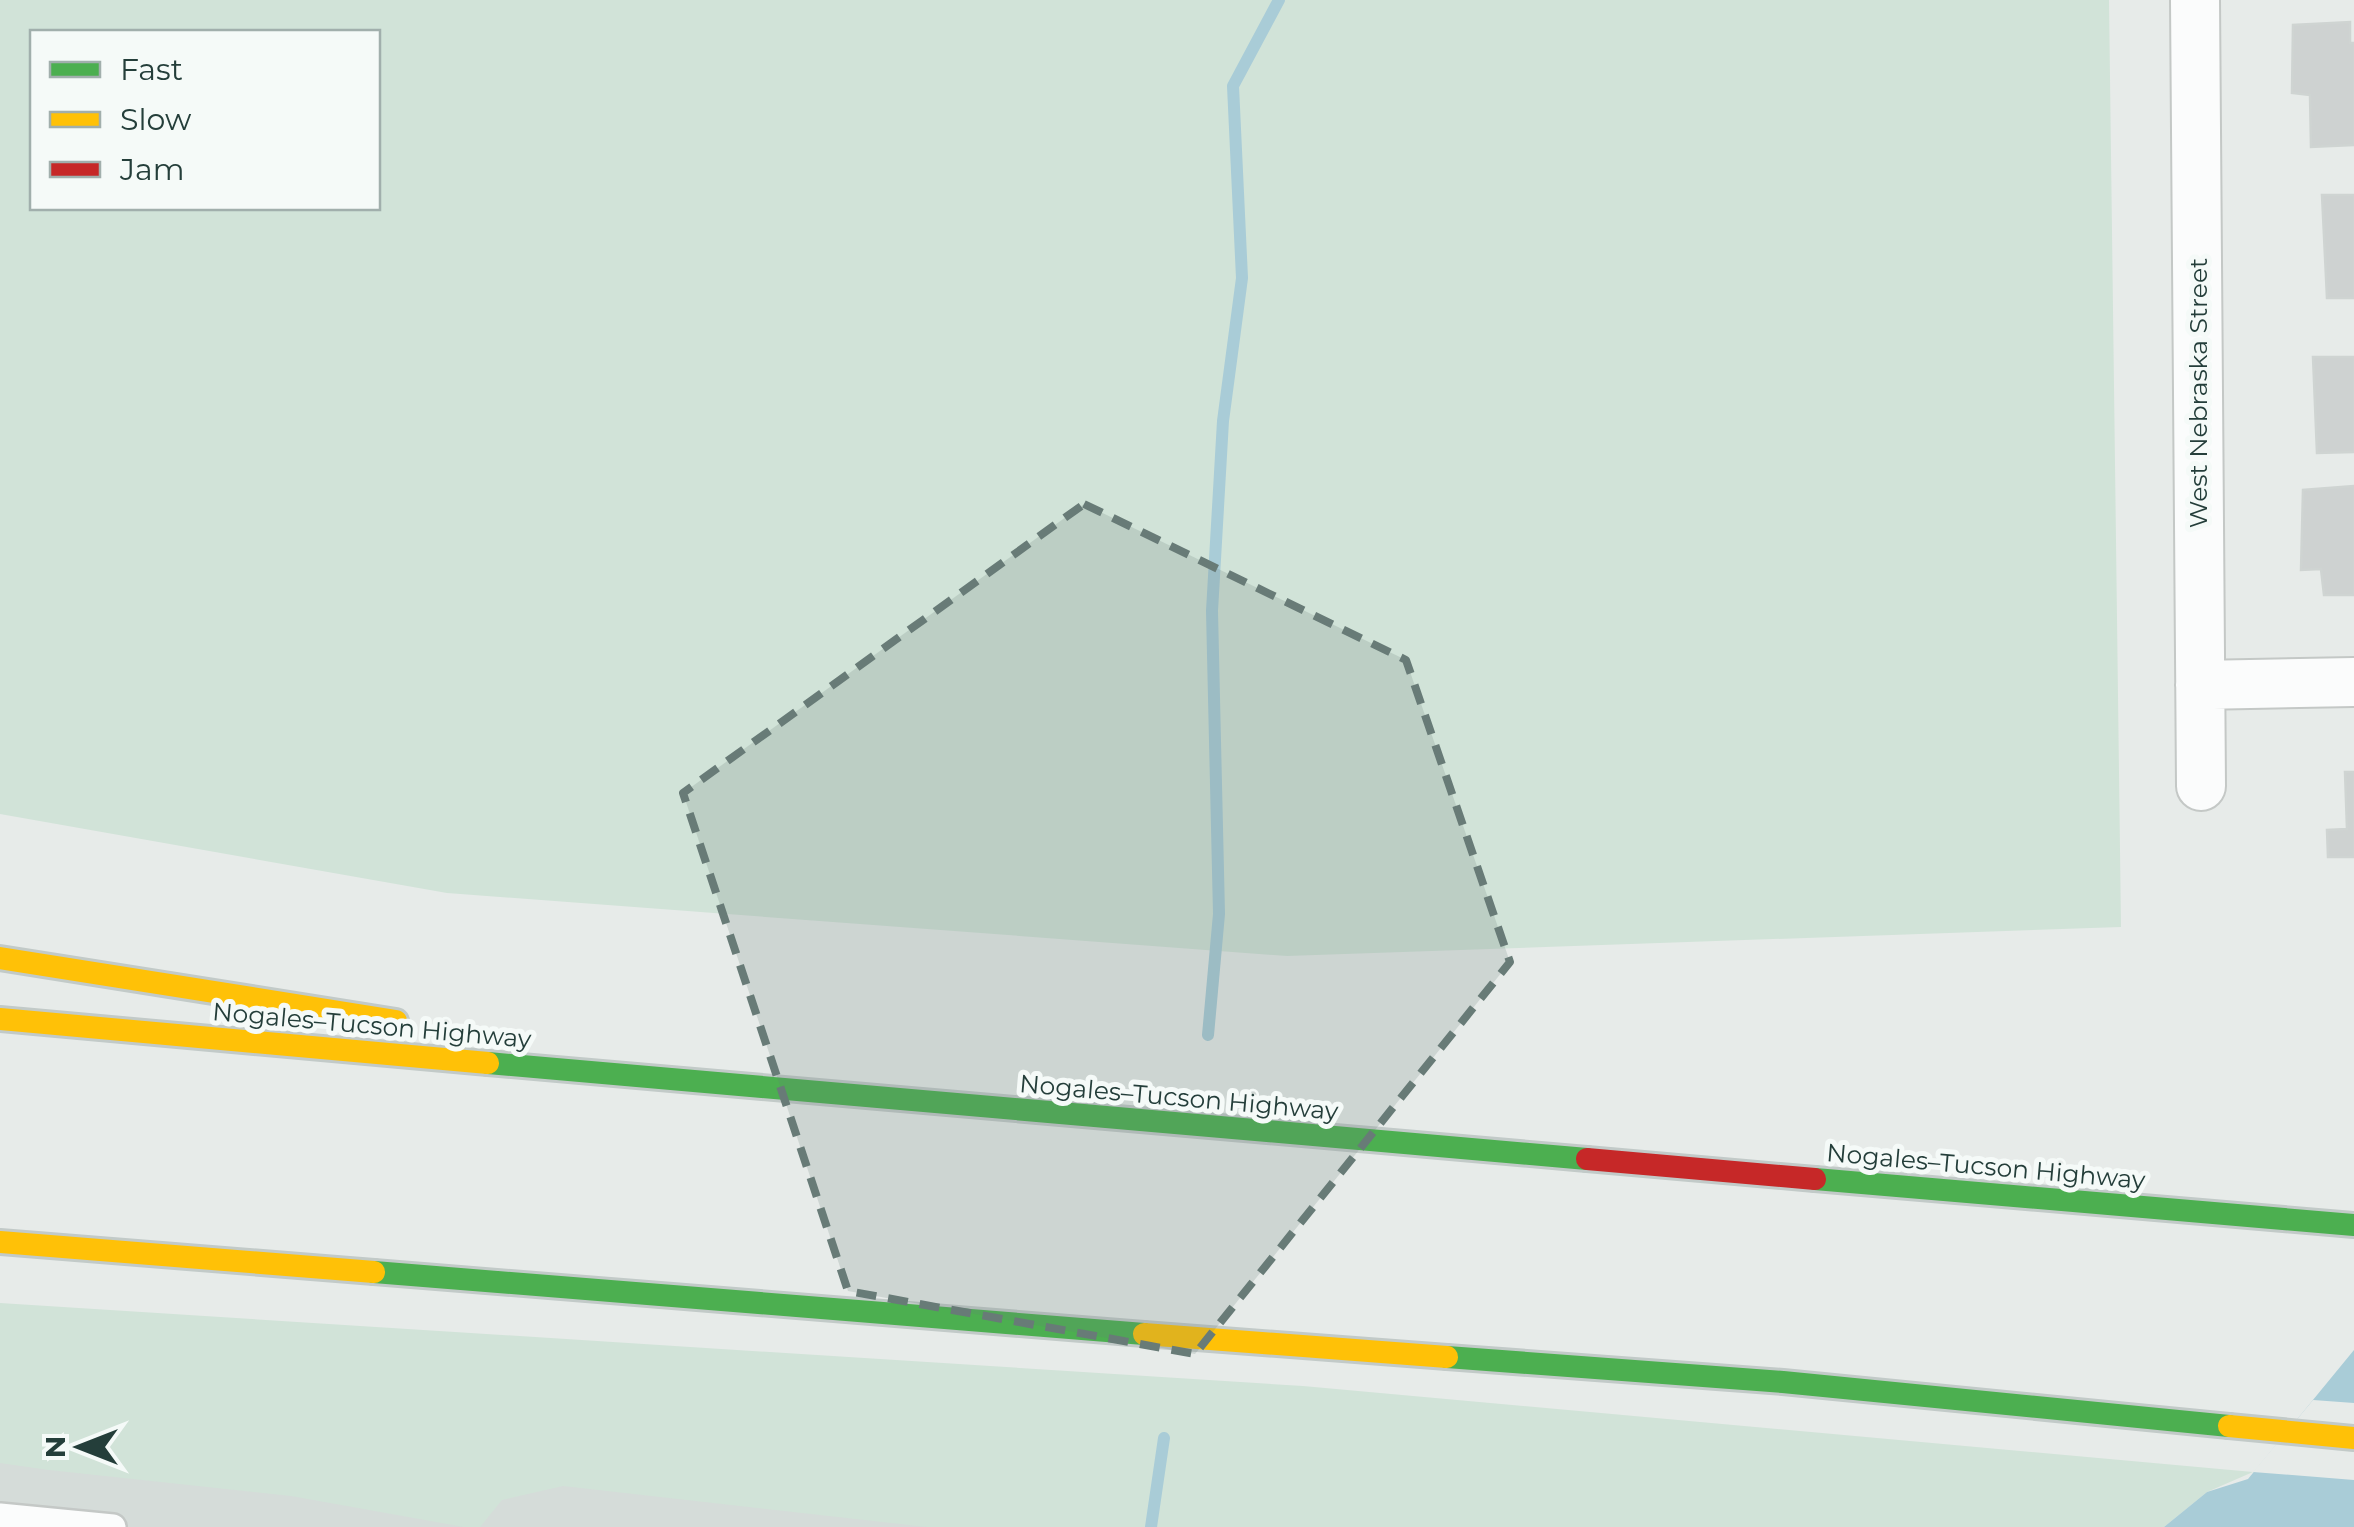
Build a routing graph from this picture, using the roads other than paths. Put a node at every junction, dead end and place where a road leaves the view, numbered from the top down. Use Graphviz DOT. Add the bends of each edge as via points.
graph roads {
  1 [pos="2194,0"];
  2 [pos="2354,682"];
  3 [pos="2200,685"];
  4 [pos="2201,786"];
  5 [pos="0,958"];
  6 [pos="0,1019"];
  7 [pos="420,1025"];
  8 [pos="557,1047"];
  9 [pos="888,1099"];
  10 [pos="2354,1225"];
  11 [pos="0,1242"];
  12 [pos="417,1298"];
  13 [pos="1066,1328"];
  14 [pos="2354,1438"];
  15 [pos="0,1516"];
  16 [pos="113,1527"];
  1 -- 3 [label="street, West Nebraska Street"];
  2 -- 3 [label="street"];
  3 -- 4 [label="street, West Nebraska Street"];
  5 -- 7 [label="highway"];
  6 -- 9 [label="highway, Nogales–Tucson Highway"];
  8 -- 9 [label="highway"];
  9 -- 10 [label="highway, Nogales–Tucson Highway"];
  11 -- 13 [label="highway"];
  12 -- 13 [label="highway"];
  13 -- 14 [label="highway" via="1784,1382"];
  15 -- 16 [label="lane"];
}
